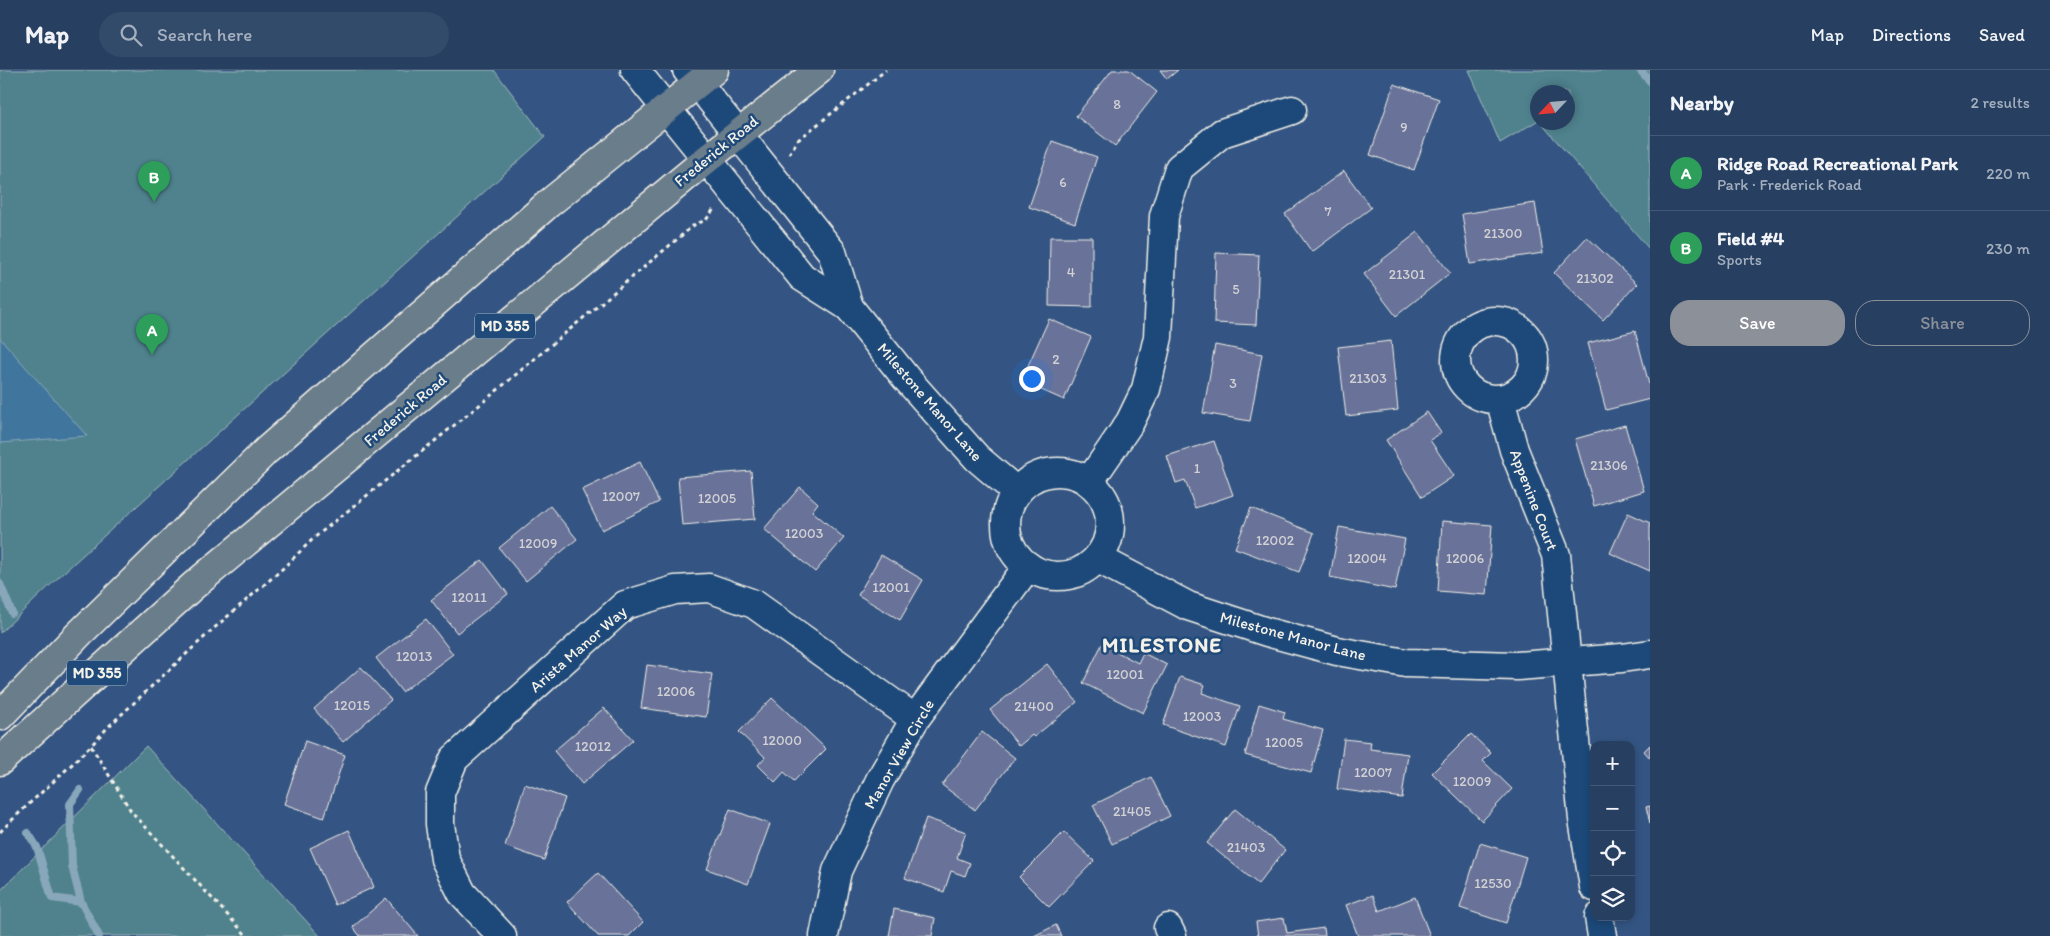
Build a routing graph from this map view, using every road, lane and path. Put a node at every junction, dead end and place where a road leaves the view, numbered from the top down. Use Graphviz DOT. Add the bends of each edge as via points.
graph roads {
  1 [pos="635,70"];
  2 [pos="819,70"];
  3 [pos="886,70"];
  4 [pos="699,74"];
  5 [pos="666,107"];
  6 [pos="1292,110"];
  7 [pos="737,134"];
  8 [pos="707,158"];
  9 [pos="764,167"];
  10 [pos="733,192"];
  11 [pos="850,308"];
  12 [pos="1500,399"];
  13 [pos="1089,482"];
  14 [pos="1016,492"];
  15 [pos="1097,558"];
  16 [pos="1028,566"];
  17 [pos="1650,654"];
  18 [pos="1567,662"];
  19 [pos="0,716"];
  20 [pos="915,719"];
  21 [pos="91,746"];
  22 [pos="0,761"];
  23 [pos="0,832"];
  24 [pos="1592,876"];
  25 [pos="1600,921"];
  26 [pos="247,936"];
  27 [pos="502,936"];
  28 [pos="824,936"];
  29 [pos="1602,936"];
  1 -- 5 [label="street, Milestone Manor Lane"];
  2 -- 7 [label="main road, Frederick Road / MD 355"];
  3 -- 9 [label="path" via="798,140 790,153"];
  4 -- 5 [label="main road, MD 355"];
  4 -- 7 [label="street, Milestone Manor Lane"];
  5 -- 8 [label="street, Milestone Manor Lane"];
  5 -- 19 [label="main road, MD 355" via="548,204 267,450"];
  6 -- 13 [label="street" via="1222,133 1179,168 1164,216 1158,337 1146,389 1130,422"];
  7 -- 8 [label="main road, Frederick Road / MD 355"];
  7 -- 9 [label="street, Milestone Manor Lane"];
  8 -- 10 [label="street, Milestone Manor Lane"];
  8 -- 22 [label="main road, Frederick Road / MD 355" via="193,586"];
  9 -- 11 [label="street, Milestone Manor Lane" via="832,252"];
  10 -- 11 [label="street, Milestone Manor Lane" via="802,277"];
  10 -- 21 [label="path" via="706,220 694,225 482,403 314,538 106,728"];
  11 -- 14 [label="street, Milestone Manor Lane" via="977,458"];
  12 -- 18 [label="street, Appenine Court" via="1514,450 1556,554"];
  13 -- 14 [label="street" via="1064,472 1050,472 1026,482"];
  13 -- 15 [label="street" via="1099,492 1109,518 1105,546"];
  14 -- 16 [label="street" via="1008,506 1008,540 1016,555"];
  15 -- 16 [label="street" via="1086,568 1064,575 1042,574"];
  15 -- 18 [label="street, Milestone Manor Lane" via="1188,606 1337,651 1406,663 1517,666"];
  16 -- 20 [label="street, Manor View Circle"];
  17 -- 18 [label="street, Milestone Manor Lane"];
  18 -- 24 [label="street" via="1582,819"];
  20 -- 27 [label="street, Arista Manor Way" via="754,604 709,588 675,590 625,606 454,759 440,793 445,859 462,893"];
  20 -- 28 [label="street, Manor View Circle" via="880,780 837,872"];
  21 -- 23 [label="path"];
  21 -- 26 [label="path" via="131,811"];
  25 -- 29 [label="street"];
}
